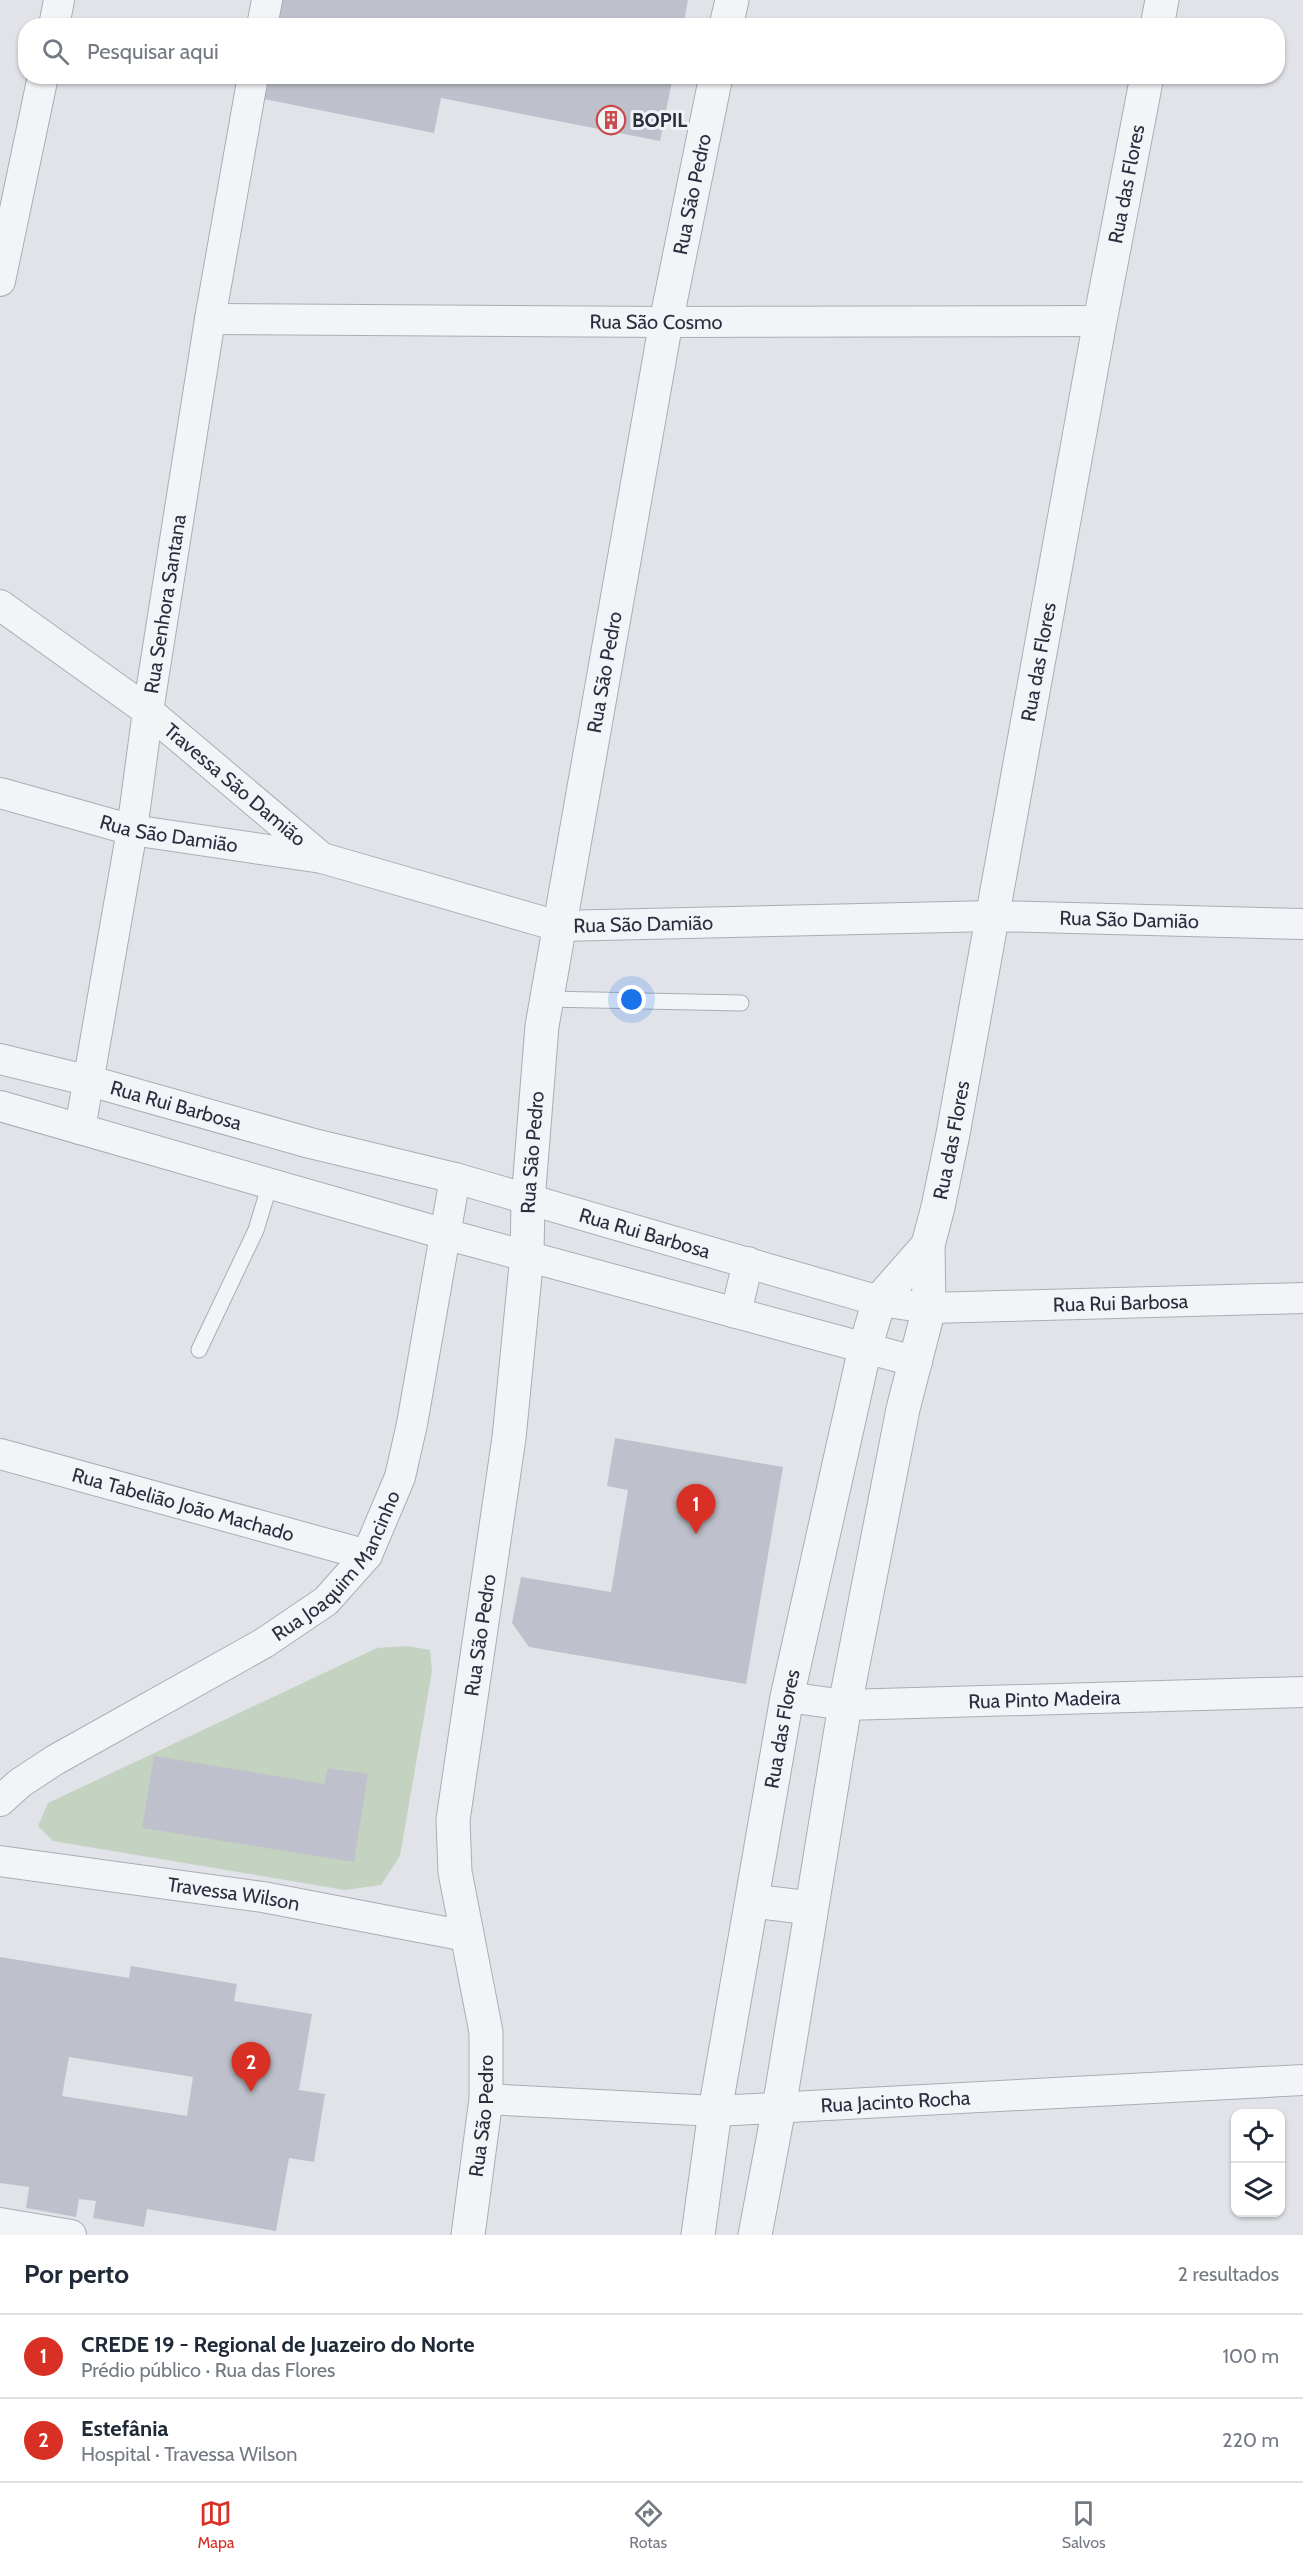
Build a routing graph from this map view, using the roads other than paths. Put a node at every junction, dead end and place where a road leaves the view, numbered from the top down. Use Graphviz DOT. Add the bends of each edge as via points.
graph roads {
  1 [pos="59,0"];
  2 [pos="267,0"];
  3 [pos="732,0"];
  4 [pos="1162,0"];
  5 [pos="56,18"];
  6 [pos="264,18"];
  7 [pos="728,18"];
  8 [pos="1159,18"];
  9 [pos="41,84"];
  10 [pos="252,84"];
  11 [pos="714,84"];
  12 [pos="1146,84"];
  13 [pos="0,280"];
  14 [pos="210,319"];
  15 [pos="1100,321"];
  16 [pos="666,322"];
  17 [pos="0,605"];
  18 [pos="148,711"];
  19 [pos="0,793"];
  20 [pos="132,830"];
  21 [pos="322,858"];
  22 [pos="993,916"];
  23 [pos="1303,924"];
  24 [pos="558,926"];
  25 [pos="546,999"];
  26 [pos="741,1003"];
  27 [pos="0,1059"];
  28 [pos="90,1081"];
  29 [pos="0,1106"];
  30 [pos="80,1129"];
  31 [pos="310,1143"];
  32 [pos="455,1178"];
  33 [pos="270,1184"];
  34 [pos="301,1192"];
  35 [pos="528,1201"];
  36 [pos="445,1234"];
  37 [pos="928,1245"];
  38 [pos="526,1255"];
  39 [pos="748,1262"];
  40 [pos="1303,1298"];
  41 [pos="879,1301"];
  42 [pos="929,1308"];
  43 [pos="736,1313"];
  44 [pos="864,1348"];
  45 [pos="199,1350"];
  46 [pos="916,1362"];
  47 [pos="0,1454"];
  48 [pos="368,1555"];
  49 [pos="1303,1692"];
  50 [pos="787,1697"];
  51 [pos="845,1705"];
  52 [pos="0,1801"];
  53 [pos="0,1861"];
  54 [pos="752,1901"];
  55 [pos="811,1908"];
  56 [pos="466,1936"];
  57 [pos="1303,2080"];
  58 [pos="486,2099"];
  59 [pos="778,2108"];
  60 [pos="715,2111"];
  61 [pos="0,2223"];
  62 [pos="71,2235"];
  63 [pos="468,2235"];
  64 [pos="698,2235"];
  65 [pos="755,2235"];
  1 -- 5 [label="street"];
  2 -- 6 [label="street"];
  3 -- 7 [label="street"];
  4 -- 8 [label="street"];
  9 -- 13 [label="street"];
  10 -- 14 [label="street, Rua Senhora Santana"];
  11 -- 16 [label="street, Rua São Pedro"];
  12 -- 15 [label="street, Rua das Flores"];
  14 -- 16 [label="street, Rua São Cosmo"];
  14 -- 18 [label="street, Rua Senhora Santana"];
  15 -- 16 [label="street, Rua São Cosmo"];
  15 -- 22 [label="street, Rua das Flores"];
  16 -- 24 [label="street, Rua São Pedro"];
  17 -- 18 [label="street, Travessa São Damião"];
  18 -- 20 [label="street, Rua Senhora Santana"];
  18 -- 21 [label="street, Travessa São Damião"];
  19 -- 20 [label="street, Rua São Damião"];
  20 -- 21 [label="street, Rua São Damião"];
  20 -- 28 [label="street, Rua Senhora Santana"];
  21 -- 24 [label="street, Rua São Damião"];
  22 -- 23 [label="street, Rua São Damião"];
  22 -- 24 [label="street, Rua São Damião"];
  22 -- 37 [label="street, Rua das Flores" via="945,1177"];
  24 -- 25 [label="street, Rua São Pedro"];
  25 -- 26 [label="lane"];
  25 -- 35 [label="street, Rua São Pedro"];
  27 -- 28 [label="street, Rua Rui Barbosa"];
  28 -- 30 [label="street, Rua Senhora Santana"];
  28 -- 31 [label="street, Rua Rui Barbosa"];
  29 -- 30 [label="street"];
  30 -- 33 [label="street"];
  31 -- 32 [label="street, Rua Rui Barbosa"];
  31 -- 34 [label="street"];
  32 -- 35 [label="street, Rua Rui Barbosa"];
  32 -- 36 [label="street, Rua Joaquim Mancinho"];
  33 -- 34 [label="street"];
  33 -- 45 [label="lane" via="256,1230"];
  34 -- 36 [label="street"];
  35 -- 38 [label="street, Rua São Pedro"];
  35 -- 39 [label="street, Rua Rui Barbosa"];
  36 -- 38 [label="street"];
  36 -- 48 [label="street, Rua Joaquim Mancinho" via="402,1467"];
  37 -- 41 [label="street, Rua das Flores"];
  37 -- 42 [label="street, Rua das Flores"];
  38 -- 43 [label="street"];
  38 -- 56 [label="street, Rua São Pedro" via="509,1438 453,1820 455,1872"];
  39 -- 41 [label="street, Rua Rui Barbosa"];
  39 -- 43 [label="street"];
  40 -- 42 [label="street, Rua Rui Barbosa"];
  41 -- 42 [label="street, Rua Rui Barbosa"];
  41 -- 44 [label="street, Rua das Flores"];
  42 -- 46 [label="street, Rua das Flores"];
  43 -- 44 [label="street"];
  44 -- 46 [label="street"];
  44 -- 50 [label="street, Rua das Flores"];
  46 -- 51 [label="street, Rua das Flores" via="899,1428"];
  47 -- 48 [label="street, Rua Tabelião João Machado"];
  48 -- 52 [label="street, Rua Joaquim Mancinho" via="326,1601 296,1622 55,1760"];
  49 -- 51 [label="street, Rua Pinto Madeira"];
  50 -- 51 [label="street, Rua Pinto Madeira"];
  50 -- 54 [label="street, Rua das Flores"];
  51 -- 55 [label="street, Rua das Flores"];
  53 -- 56 [label="street, Travessa Wilson" via="263,1897"];
  54 -- 55 [label="street"];
  54 -- 60 [label="street, Rua das Flores"];
  55 -- 59 [label="street, Rua das Flores"];
  56 -- 58 [label="street, Rua São Pedro" via="486,2032"];
  57 -- 59 [label="street, Rua Jacinto Rocha"];
  58 -- 60 [label="street, Rua Jacinto Rocha"];
  58 -- 63 [label="street, Rua São Pedro"];
  59 -- 60 [label="street, Rua Jacinto Rocha"];
  59 -- 65 [label="street, Rua das Flores"];
  60 -- 64 [label="street, Rua das Flores"];
  61 -- 62 [label="street"];
}
